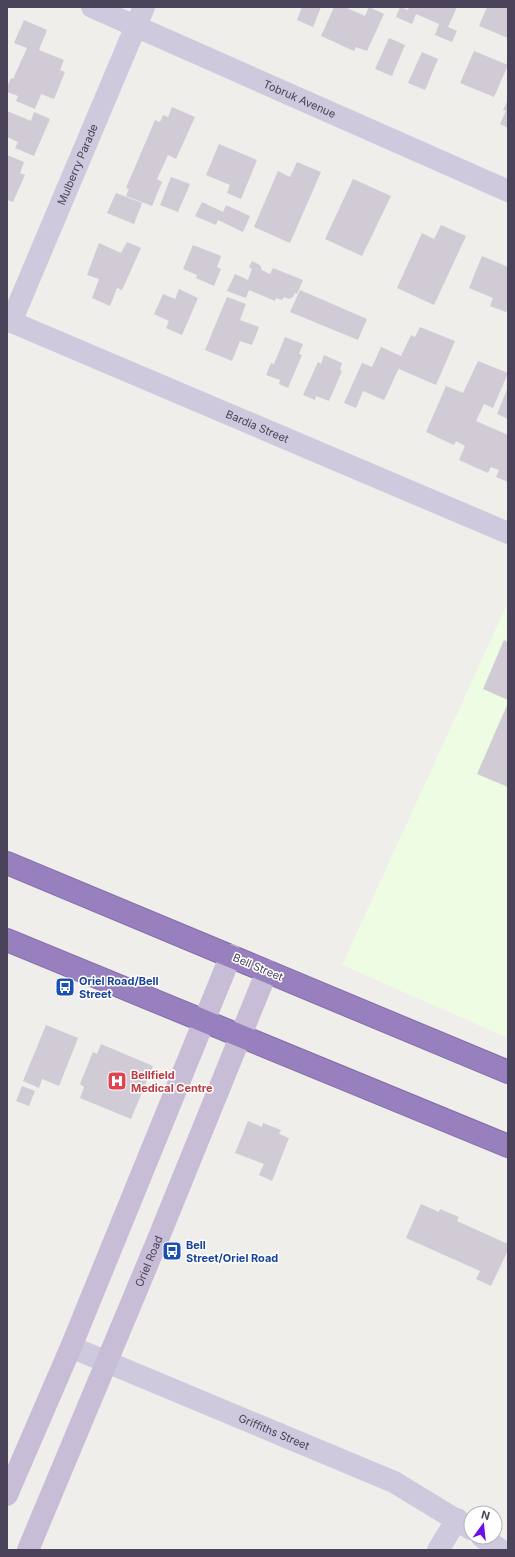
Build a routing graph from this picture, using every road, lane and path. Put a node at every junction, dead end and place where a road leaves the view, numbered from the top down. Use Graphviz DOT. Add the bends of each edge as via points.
graph roads {
  1 [pos="92,7"];
  2 [pos="139,17"];
  3 [pos="508,191"];
  4 [pos="9,321"];
  5 [pos="508,533"];
  6 [pos="7,863"];
  7 [pos="7,940"];
  8 [pos="231,955"];
  9 [pos="267,971"];
  10 [pos="204,1021"];
  11 [pos="241,1037"];
  12 [pos="508,1072"];
  13 [pos="508,1146"];
  14 [pos="70,1347"];
  15 [pos="106,1362"];
  16 [pos="7,1495"];
  17 [pos="463,1523"];
  18 [pos="463,1525"];
  19 [pos="28,1550"];
  20 [pos="438,1550"];
  1 -- 2 [label="street, Tobruk Avenue"];
  2 -- 3 [label="street, Tobruk Avenue"];
  2 -- 4 [label="street, Mulberry Parade"];
  4 -- 5 [label="street, Bardia Street"];
  6 -- 8 [label="highway, Bell Street"];
  7 -- 10 [label="highway"];
  8 -- 9 [label="highway, Bell Street"];
  8 -- 10 [label="main road"];
  9 -- 11 [label="main road, Oriel Road"];
  9 -- 12 [label="highway, Bell Street"];
  10 -- 11 [label="highway"];
  10 -- 14 [label="main road"];
  11 -- 13 [label="highway"];
  11 -- 15 [label="main road, Oriel Road"];
  14 -- 15 [label="street, Griffiths Street"];
  14 -- 16 [label="main road"];
  15 -- 17 [label="street, Griffiths Street" via="394,1482"];
  15 -- 19 [label="main road, Oriel Road"];
  18 -- 20 [label="street"];
}
